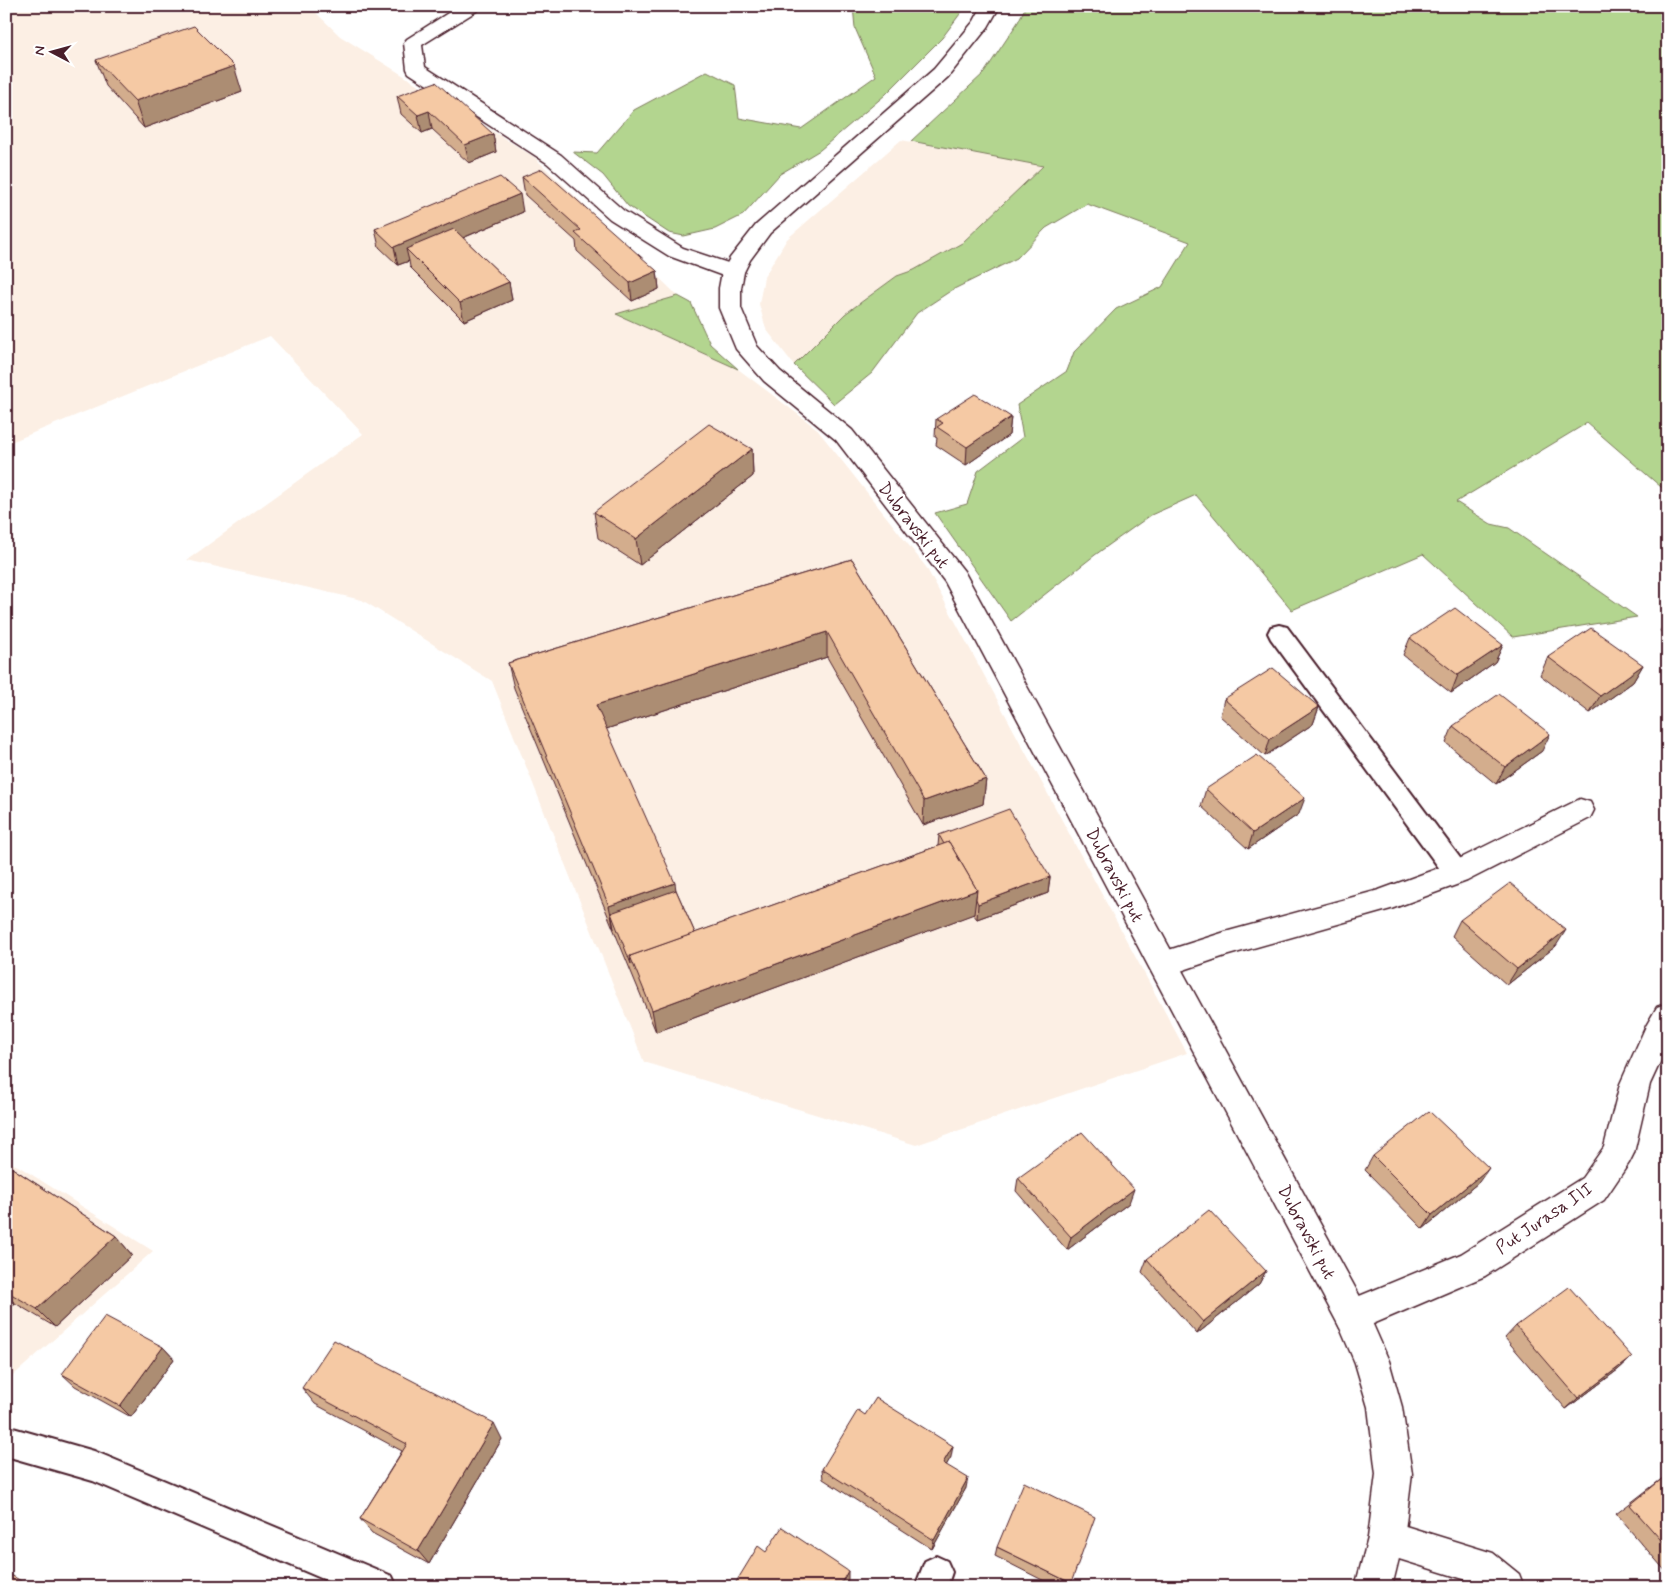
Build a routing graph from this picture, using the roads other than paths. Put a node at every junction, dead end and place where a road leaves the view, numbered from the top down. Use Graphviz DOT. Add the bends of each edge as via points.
graph roads {
  1 [pos="472,6"];
  2 [pos="991,6"];
  3 [pos="733,272"];
  4 [pos="1279,632"];
  5 [pos="1580,810"];
  6 [pos="1456,873"];
  7 [pos="1163,964"];
  8 [pos="1668,1016"];
  9 [pos="1352,1316"];
  10 [pos="6,1441"];
  11 [pos="1386,1538"];
  12 [pos="381,1587"];
  13 [pos="1373,1587"];
  14 [pos="1506,1587"];
  1 -- 3 [label="main road" via="413,43 416,69 554,159 626,220 676,252"];
  2 -- 3 [label="main road" via="982,23 941,73 763,229 748,246"];
  3 -- 7 [label="main road, Dubravski put" via="730,308 747,349 772,376 844,435 955,577"];
  4 -- 6 [label="lane"];
  5 -- 6 [label="main road"];
  6 -- 7 [label="main road" via="1381,901"];
  7 -- 9 [label="main road, Dubravski put"];
  8 -- 9 [label="main road, Put Jurasa III" via="1634,1084 1618,1153 1593,1189 1473,1265"];
  9 -- 11 [label="main road, Dubravski put" via="1372,1361 1385,1407 1394,1474"];
  10 -- 12 [label="lane" via="94,1466"];
  11 -- 13 [label="main road, Dubravski put"];
  11 -- 14 [label="main road" via="1480,1566"];
}
